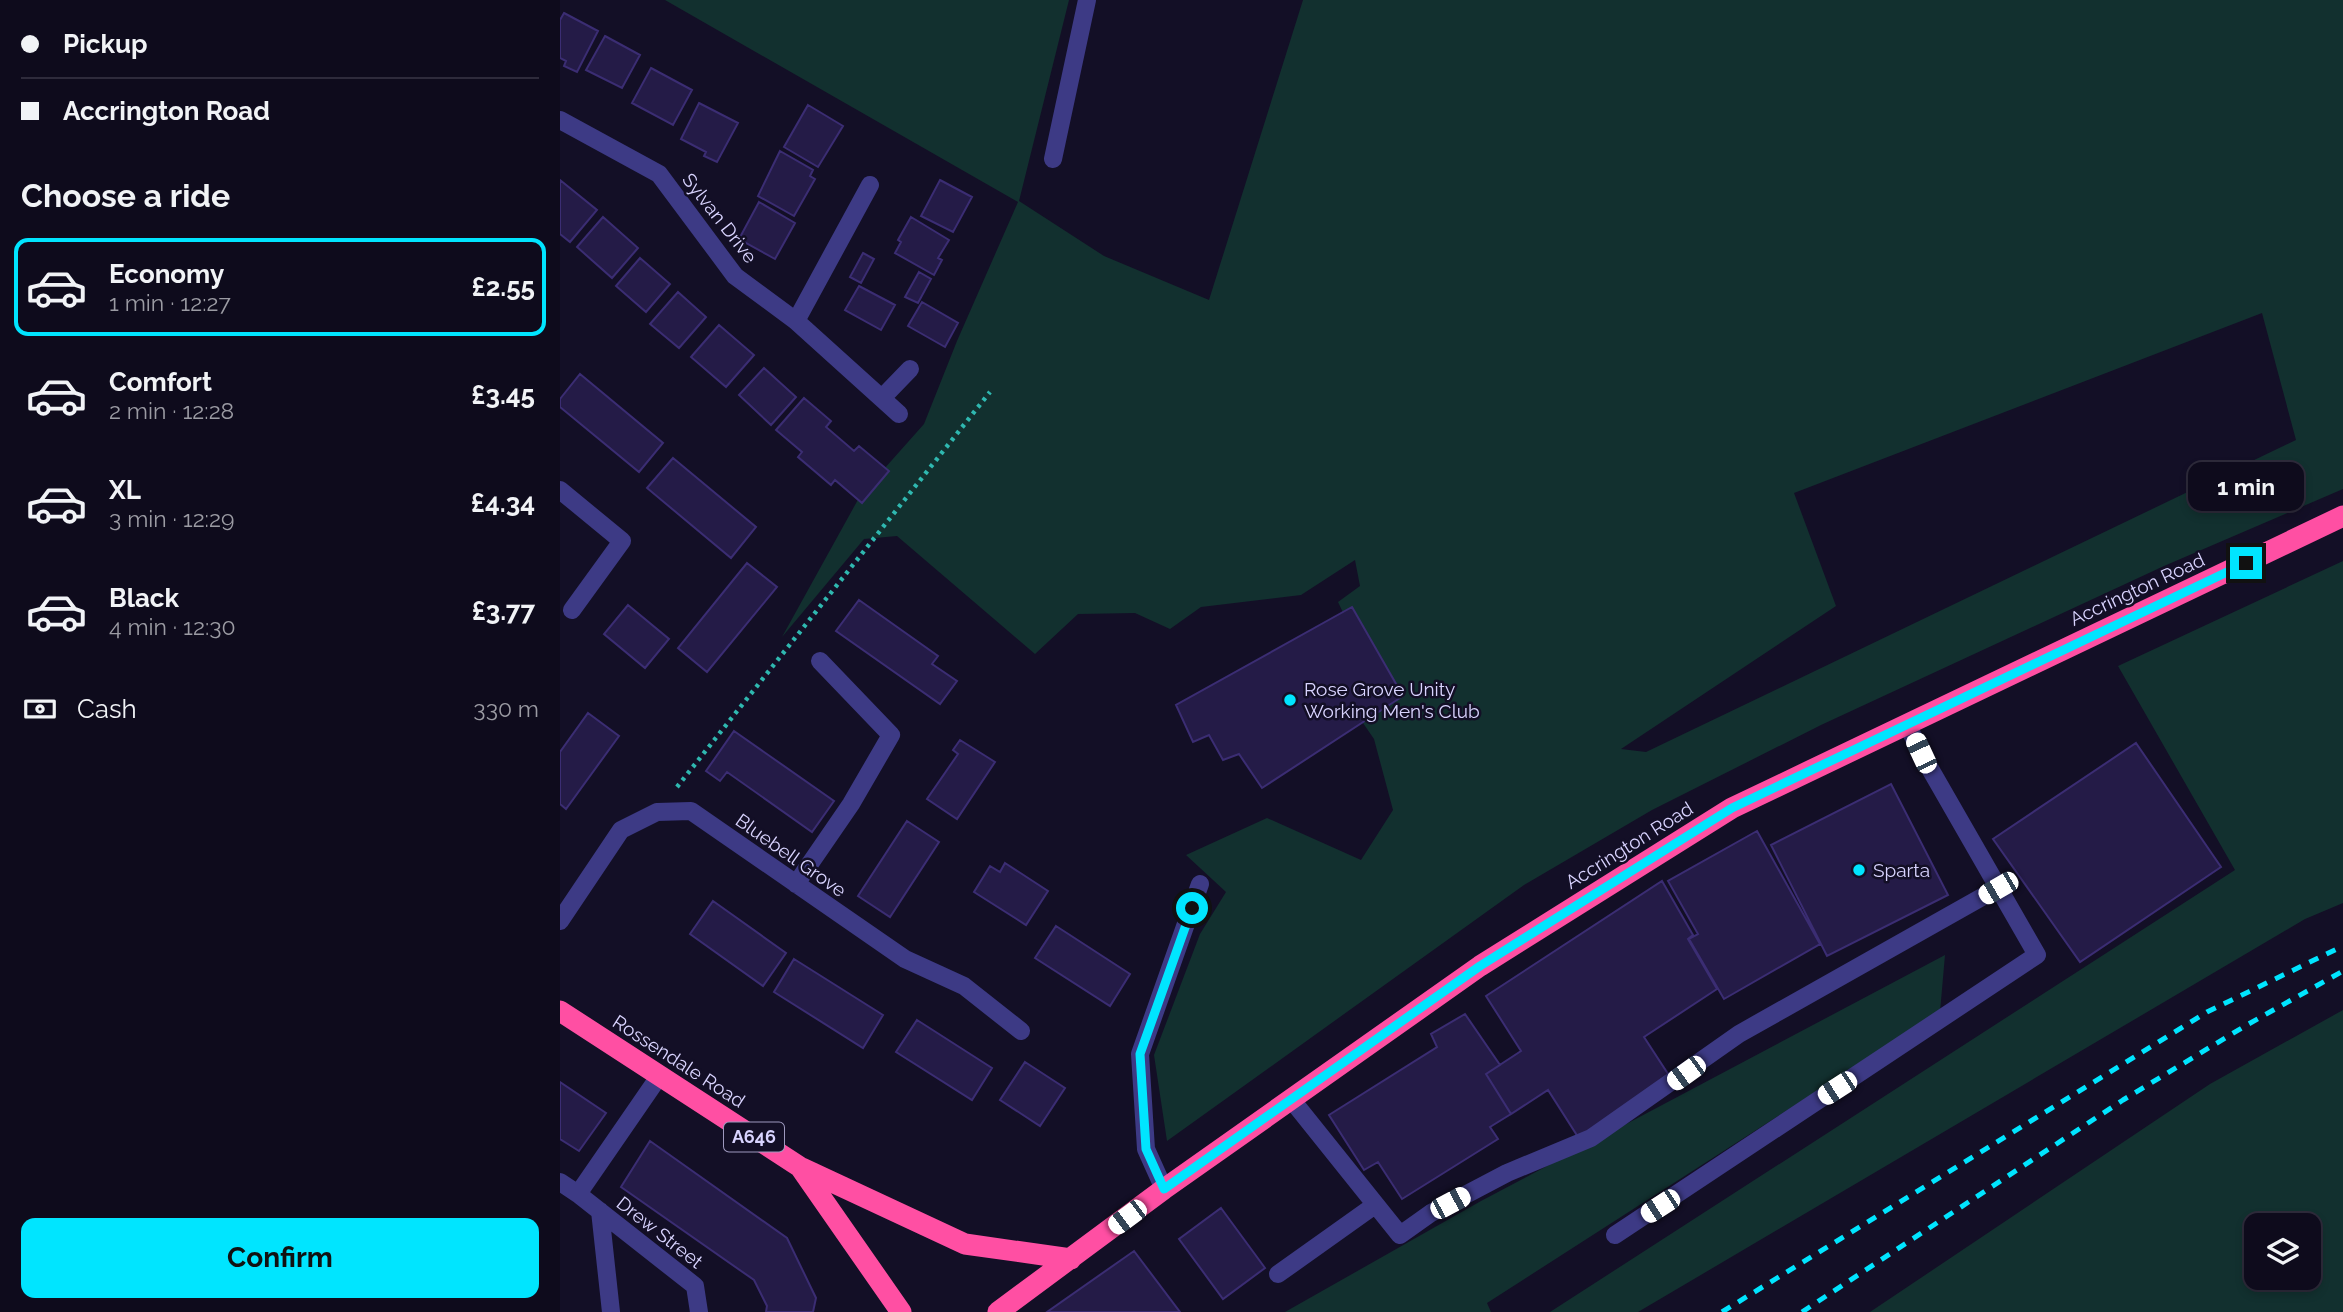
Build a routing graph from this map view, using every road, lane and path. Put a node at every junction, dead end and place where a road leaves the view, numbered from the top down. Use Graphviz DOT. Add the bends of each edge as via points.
graph roads {
  1 [pos="1087,0"];
  2 [pos="560,120"];
  3 [pos="1053,159"];
  4 [pos="870,185"];
  5 [pos="796,321"];
  6 [pos="910,369"];
  7 [pos="990,392"];
  8 [pos="882,398"];
  9 [pos="900,414"];
  10 [pos="560,490"];
  11 [pos="2343,516"];
  12 [pos="572,610"];
  13 [pos="820,661"];
  14 [pos="1907,724"];
  15 [pos="657,813"];
  16 [pos="796,884"];
  17 [pos="1200,884"];
  18 [pos="1998,888"];
  19 [pos="560,921"];
  20 [pos="560,1012"];
  21 [pos="1021,1031"];
  22 [pos="660,1075"];
  23 [pos="1291,1099"];
  24 [pos="800,1167"];
  25 [pos="560,1182"];
  26 [pos="1164,1189"];
  27 [pos="578,1194"];
  28 [pos="1375,1205"];
  29 [pos="600,1211"];
  30 [pos="1615,1235"];
  31 [pos="1071,1259"];
  32 [pos="1278,1274"];
  33 [pos="611,1312"];
  34 [pos="699,1312"];
  35 [pos="901,1312"];
  36 [pos="998,1312"];
  1 -- 3 [label="street"];
  2 -- 5 [label="street, Sylvan Drive" via="659,174 735,276"];
  4 -- 5 [label="street"];
  5 -- 8 [label="street, Sylvan Drive"];
  6 -- 8 [label="street"];
  7 -- 15 [label="path"];
  8 -- 9 [label="street, Sylvan Drive"];
  10 -- 12 [label="street" via="622,541"];
  11 -- 14 [label="highway, Accrington Road"];
  13 -- 16 [label="street" via="891,735"];
  14 -- 18 [label="street"];
  14 -- 23 [label="highway, Accrington Road" via="1732,808 1480,966"];
  15 -- 16 [label="street, Bluebell Grove" via="691,811"];
  15 -- 19 [label="street, Bluebell Grove" via="621,830"];
  16 -- 21 [label="street, Bluebell Grove" via="905,960 964,986"];
  17 -- 26 [label="street" via="1140,1054 1146,1149"];
  18 -- 28 [label="street" via="1739,1034 1591,1138 1507,1173 1400,1235"];
  18 -- 30 [label="street" via="2037,955"];
  20 -- 22 [label="highway, Rossendale Road / A646"];
  22 -- 24 [label="highway, Rossendale Road / A646"];
  22 -- 27 [label="street"];
  23 -- 26 [label="highway, Accrington Road"];
  23 -- 28 [label="street"];
  24 -- 31 [label="highway" via="965,1244"];
  24 -- 35 [label="highway, Rossendale Road / A646"];
  25 -- 27 [label="street, Drew Street"];
  26 -- 31 [label="highway, Accrington Road"];
  27 -- 29 [label="street, Drew Street"];
  28 -- 32 [label="street"];
  29 -- 33 [label="street"];
  29 -- 34 [label="street, Drew Street" via="695,1286"];
  31 -- 36 [label="highway, Accrington Road"];
}
